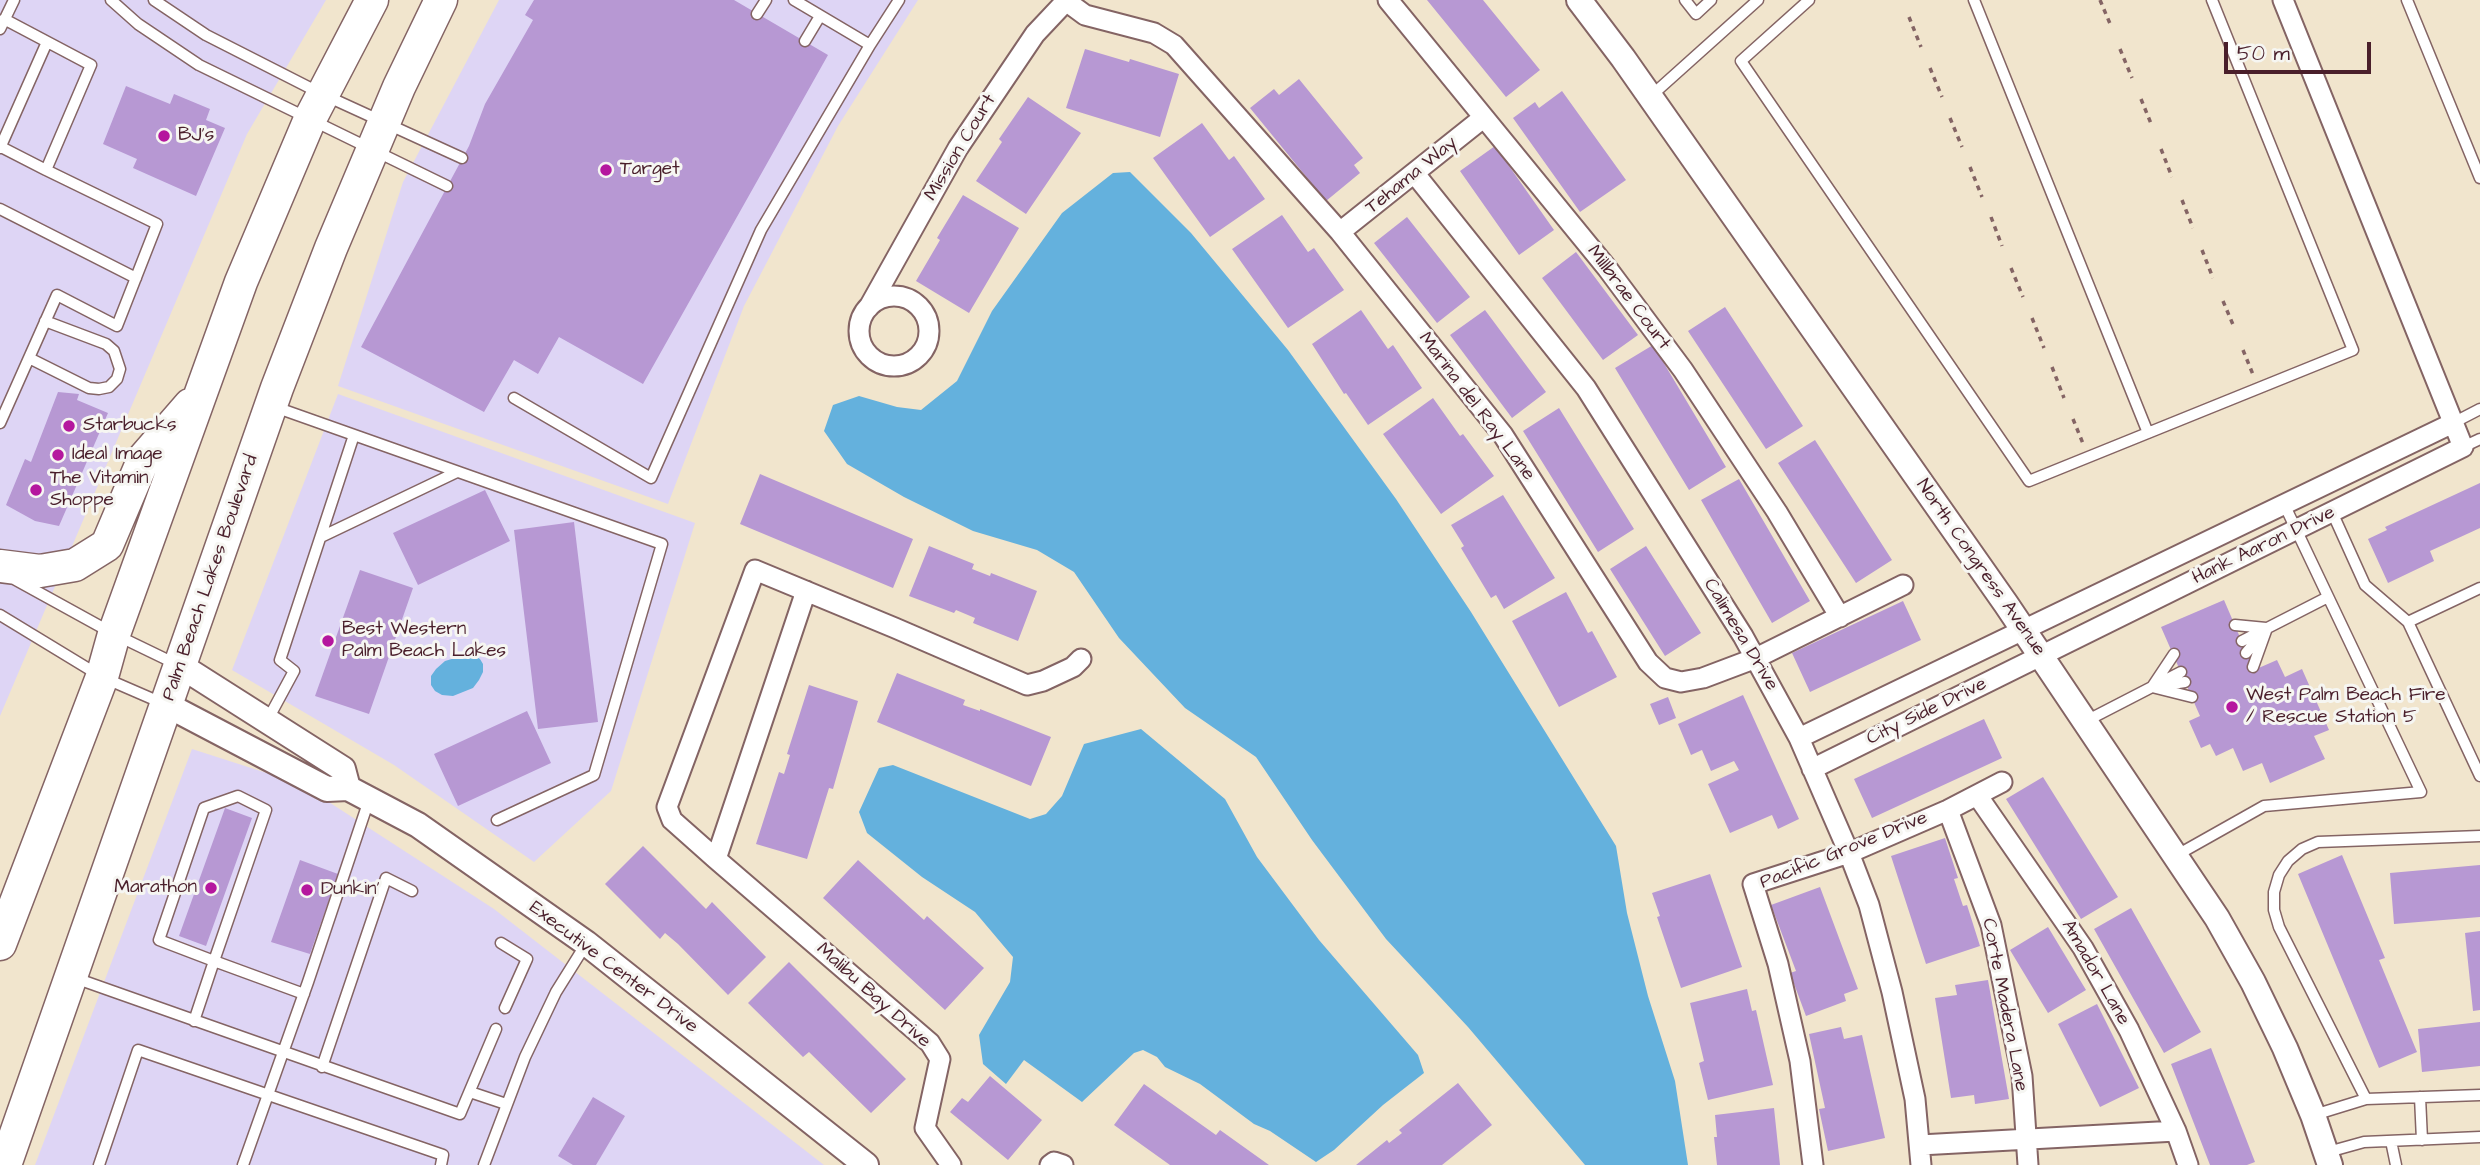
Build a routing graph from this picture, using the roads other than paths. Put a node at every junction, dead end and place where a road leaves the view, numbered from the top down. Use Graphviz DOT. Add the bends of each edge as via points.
graph roads {
  1 [pos="14,0"];
  2 [pos="111,0"];
  3 [pos="154,0"];
  4 [pos="372,0"];
  5 [pos="441,0"];
  6 [pos="766,0"];
  7 [pos="794,0"];
  8 [pos="898,0"];
  9 [pos="1067,0"];
  10 [pos="1388,0"];
  11 [pos="1578,0"];
  12 [pos="1685,0"];
  13 [pos="1711,0"];
  14 [pos="1758,0"];
  15 [pos="1809,0"];
  16 [pos="1975,0"];
  17 [pos="2212,0"];
  18 [pos="2283,0"];
  19 [pos="2407,0"];
  20 [pos="757,14"];
  21 [pos="820,16"];
  22 [pos="2,24"];
  23 [pos="805,41"];
  24 [pos="47,42"];
  25 [pos="870,45"];
  26 [pos="1650,96"];
  27 [pos="316,106"];
  28 [pos="1483,118"];
  29 [pos="378,136"];
  30 [pos="0,147"];
  31 [pos="462,158"];
  32 [pos="47,170"];
  33 [pos="1415,174"];
  34 [pos="2480,178"];
  35 [pos="447,186"];
  36 [pos="0,209"];
  37 [pos="1340,232"];
  38 [pos="136,278"];
  39 [pos="869,307"];
  40 [pos="45,321"];
  41 [pos="29,358"];
  42 [pos="202,391"];
  43 [pos="514,398"];
  44 [pos="271,406"];
  45 [pos="2480,409"];
  46 [pos="0,422"];
  47 [pos="2453,423"];
  48 [pos="2148,433"];
  49 [pos="354,435"];
  50 [pos="2471,443"];
  51 [pos="457,471"];
  52 [pos="2284,503"];
  53 [pos="2332,512"];
  54 [pos="2295,530"];
  55 [pos="321,537"];
  56 [pos="0,566"];
  57 [pos="0,572"];
  58 [pos="1903,585"];
  59 [pos="2480,588"];
  60 [pos="806,591"];
  61 [pos="2328,597"];
  62 [pos="0,615"];
  63 [pos="1840,617"];
  64 [pos="2408,622"];
  65 [pos="2235,625"];
  66 [pos="2267,628"];
  67 [pos="2024,629"];
  68 [pos="114,635"];
  69 [pos="2242,641"];
  70 [pos="2246,653"];
  71 [pos="2174,654"];
  72 [pos="2042,656"];
  73 [pos="1756,658"];
  74 [pos="1081,659"];
  75 [pos="181,666"];
  76 [pos="2253,667"];
  77 [pos="2181,672"];
  78 [pos="102,677"];
  79 [pos="1919,679"];
  80 [pos="2185,682"];
  81 [pos="2152,687"];
  82 [pos="2192,697"];
  83 [pos="167,705"];
  84 [pos="1935,708"];
  85 [pos="1846,715"];
  86 [pos="2086,721"];
  87 [pos="267,722"];
  88 [pos="1799,738"];
  89 [pos="1860,745"];
  90 [pos="1812,769"];
  91 [pos="2480,776"];
  92 [pos="2002,782"];
  93 [pos="359,794"];
  94 [pos="1977,795"];
  95 [pos="1948,810"];
  96 [pos="496,820"];
  97 [pos="2480,836"];
  98 [pos="1849,853"];
  99 [pos="2176,856"];
  100 [pos="716,859"];
  101 [pos="412,891"];
  102 [pos="500,943"];
  103 [pos="586,943"];
  104 [pos="0,944"];
  105 [pos="214,961"];
  106 [pos="72,976"];
  107 [pos="304,994"];
  108 [pos="505,1008"];
  109 [pos="194,1021"];
  110 [pos="496,1029"];
  111 [pos="283,1053"];
  112 [pos="322,1067"];
  113 [pos="470,1092"];
  114 [pos="269,1094"];
  115 [pos="2480,1095"];
  116 [pos="2420,1097"];
  117 [pos="2366,1098"];
  118 [pos="506,1104"];
  119 [pos="2313,1115"];
  120 [pos="2176,1131"];
  121 [pos="2480,1137"];
  122 [pos="2026,1140"];
  123 [pos="2422,1140"];
  124 [pos="2391,1141"];
  125 [pos="1920,1145"];
  126 [pos="2328,1159"];
  127 [pos="860,1163"];
  128 [pos="5,1165"];
  129 [pos="99,1165"];
  130 [pos="243,1165"];
  131 [pos="441,1165"];
  132 [pos="484,1165"];
  133 [pos="951,1165"];
  134 [pos="1050,1165"];
  135 [pos="1063,1165"];
  136 [pos="1813,1165"];
  137 [pos="1921,1165"];
  138 [pos="2028,1165"];
  139 [pos="2188,1165"];
  140 [pos="2396,1165"];
  1 -- 22 [label="lane"];
  2 -- 27 [label="lane" via="199,65"];
  3 -- 27 [label="lane"];
  4 -- 27 [label="main road"];
  5 -- 29 [label="main road, Palm Beach Lakes Boulevard"];
  6 -- 20 [label="lane"];
  7 -- 21 [label="lane"];
  8 -- 25 [label="lane"];
  9 -- 37 [label="street, Marina del Ray Lane" via="1085,15 1154,33 1174,45"];
  9 -- 39 [label="street, Mission Court" via="1035,34 965,137"];
  10 -- 28 [label="street, Millbrae Court"];
  11 -- 26 [label="street, North Congress Avenue"];
  12 -- 13 [label="lane" via="1696,14"];
  14 -- 26 [label="lane"];
  15 -- 48 [label="lane" via="1741,61 2029,481"];
  16 -- 48 [label="lane"];
  17 -- 48 [label="lane" via="2353,350"];
  18 -- 47 [label="street, Hank Aaron Drive"];
  19 -- 34 [label="lane"];
  21 -- 23 [label="lane"];
  21 -- 25 [label="lane"];
  22 -- 24 [label="lane"];
  24 -- 30 [label="lane"];
  24 -- 32 [label="lane" via="91,65"];
  25 -- 43 [label="lane" via="761,230 651,478"];
  26 -- 67 [label="street, North Congress Avenue"];
  27 -- 29 [label="lane"];
  27 -- 29 [label="lane"];
  27 -- 42 [label="main road" via="241,282"];
  28 -- 33 [label="street, Tehama Way"];
  28 -- 63 [label="street, Millbrae Court" via="1607,268 1683,370"];
  29 -- 31 [label="lane"];
  29 -- 35 [label="lane"];
  29 -- 44 [label="main road, Palm Beach Lakes Boulevard"];
  30 -- 32 [label="lane"];
  32 -- 38 [label="lane" via="157,224"];
  33 -- 37 [label="street, Tehama Way"];
  33 -- 73 [label="street, Calimesa Drive" via="1586,388"];
  36 -- 38 [label="lane"];
  37 -- 73 [label="street, Marina del Ray Lane" via="1503,435 1648,662 1665,678 1681,682"];
  38 -- 40 [label="lane" via="117,326 57,295"];
  40 -- 41 [label="lane"];
  40 -- 41 [label="lane" via="106,344 114,351 120,369 117,379 109,387 89,387"];
  41 -- 46 [label="lane"];
  42 -- 56 [label="main road" via="144,458 107,545 75,565 40,571"];
  42 -- 68 [label="main road"];
  44 -- 49 [label="lane"];
  44 -- 75 [label="main road, Palm Beach Lakes Boulevard"];
  45 -- 47 [label="lane"];
  47 -- 50 [label="street, Hank Aaron Drive"];
  47 -- 52 [label="street, Hank Aaron Drive"];
  49 -- 51 [label="lane"];
  49 -- 55 [label="lane"];
  50 -- 53 [label="street, Hank Aaron Drive"];
  51 -- 55 [label="lane"];
  51 -- 96 [label="lane" via="662,544 594,775"];
  52 -- 54 [label="lane"];
  52 -- 67 [label="street, Hank Aaron Drive"];
  53 -- 54 [label="street, Hank Aaron Drive"];
  53 -- 64 [label="lane" via="2365,585"];
  54 -- 61 [label="lane"];
  54 -- 72 [label="street, Hank Aaron Drive"];
  55 -- 87 [label="lane" via="280,660 294,671"];
  57 -- 68 [label="lane"];
  58 -- 63 [label="street, Marina del Ray Lane"];
  59 -- 64 [label="lane"];
  60 -- 74 [label="street, Malibu Bay Drive" via="1027,685 1073,667"];
  60 -- 100 [label="street"];
  60 -- 100 [label="street, Malibu Bay Drive" via="755,570 667,807 672,820"];
  61 -- 66 [label="lane"];
  61 -- 99 [label="lane" via="2421,792 2264,806"];
  62 -- 78 [label="lane"];
  63 -- 73 [label="street, Marina del Ray Lane"];
  64 -- 91 [label="lane"];
  65 -- 66 [label="lane"];
  66 -- 69 [label="lane"];
  66 -- 70 [label="lane"];
  66 -- 76 [label="lane"];
  67 -- 72 [label="street, North Congress Avenue"];
  67 -- 79 [label="street, City Side Drive"];
  68 -- 75 [label="lane"];
  68 -- 78 [label="main road"];
  71 -- 81 [label="lane"];
  72 -- 84 [label="street, City Side Drive"];
  72 -- 86 [label="street, North Congress Avenue"];
  73 -- 88 [label="street, Calimesa Drive"];
  75 -- 83 [label="main road, Palm Beach Lakes Boulevard"];
  75 -- 87 [label="street, Executive Center Drive"];
  77 -- 81 [label="lane"];
  78 -- 83 [label="lane"];
  78 -- 104 [label="main road"];
  79 -- 84 [label="street"];
  79 -- 85 [label="street, City Side Drive"];
  80 -- 81 [label="lane"];
  81 -- 82 [label="lane"];
  81 -- 86 [label="lane"];
  83 -- 93 [label="street, Executive Center Drive" via="327,789"];
  83 -- 106 [label="main road, Palm Beach Lakes Boulevard"];
  84 -- 89 [label="street, City Side Drive"];
  85 -- 88 [label="street, City Side Drive"];
  85 -- 89 [label="street"];
  86 -- 99 [label="street, North Congress Avenue"];
  87 -- 93 [label="street, Executive Center Drive" via="343,769"];
  88 -- 90 [label="street, Calimesa Drive"];
  89 -- 90 [label="street, City Side Drive"];
  90 -- 98 [label="street, Calimesa Drive"];
  92 -- 94 [label="street, Pacific Grove Drive"];
  93 -- 103 [label="street, Executive Center Drive" via="418,825"];
  93 -- 107 [label="lane"];
  94 -- 95 [label="street, Pacific Grove Drive"];
  94 -- 120 [label="street, Amador Lane" via="2083,948 2129,1030"];
  95 -- 98 [label="street, Pacific Grove Drive"];
  95 -- 122 [label="street, Corte Madera Lane" via="1991,925 2022,1076"];
  97 -- 117 [label="lane" via="2318,842 2295,855 2279,875 2274,910 2280,927"];
  98 -- 125 [label="street, Calimesa Drive" via="1869,905 1892,992"];
  98 -- 136 [label="street, Pacific Grove Drive" via="1753,884 1778,964 1800,1061"];
  99 -- 119 [label="street, North Congress Avenue" via="2253,982"];
  100 -- 133 [label="street, Malibu Bay Drive" via="930,1043 940,1059 925,1128"];
  101 -- 112 [label="lane" via="386,878"];
  102 -- 108 [label="lane" via="527,959"];
  103 -- 118 [label="lane" via="556,992"];
  103 -- 127 [label="street, Executive Center Drive"];
  105 -- 105 [label="lane" via="266,810 239,796 204,808 159,940"];
  105 -- 107 [label="lane"];
  105 -- 109 [label="lane"];
  106 -- 109 [label="lane"];
  106 -- 128 [label="main road, Palm Beach Lakes Boulevard"];
  107 -- 111 [label="lane"];
  109 -- 111 [label="lane"];
  110 -- 113 [label="lane"];
  111 -- 112 [label="lane"];
  111 -- 114 [label="lane"];
  112 -- 113 [label="lane" via="460,1114"];
  113 -- 118 [label="lane"];
  114 -- 129 [label="lane" via="138,1050"];
  114 -- 130 [label="lane"];
  114 -- 131 [label="lane" via="443,1155"];
  115 -- 116 [label="lane"];
  116 -- 117 [label="lane"];
  116 -- 123 [label="lane"];
  117 -- 119 [label="lane"];
  118 -- 132 [label="lane"];
  119 -- 126 [label="street, North Congress Avenue"];
  120 -- 122 [label="street"];
  120 -- 139 [label="street, Amador Lane"];
  121 -- 123 [label="lane"];
  122 -- 125 [label="street"];
  122 -- 138 [label="street, Corte Madera Lane"];
  123 -- 124 [label="lane"];
  124 -- 126 [label="lane" via="2364,1142"];
  124 -- 140 [label="lane"];
  125 -- 137 [label="street, Calimesa Drive"];
  134 -- 135 [label="street"];
}
